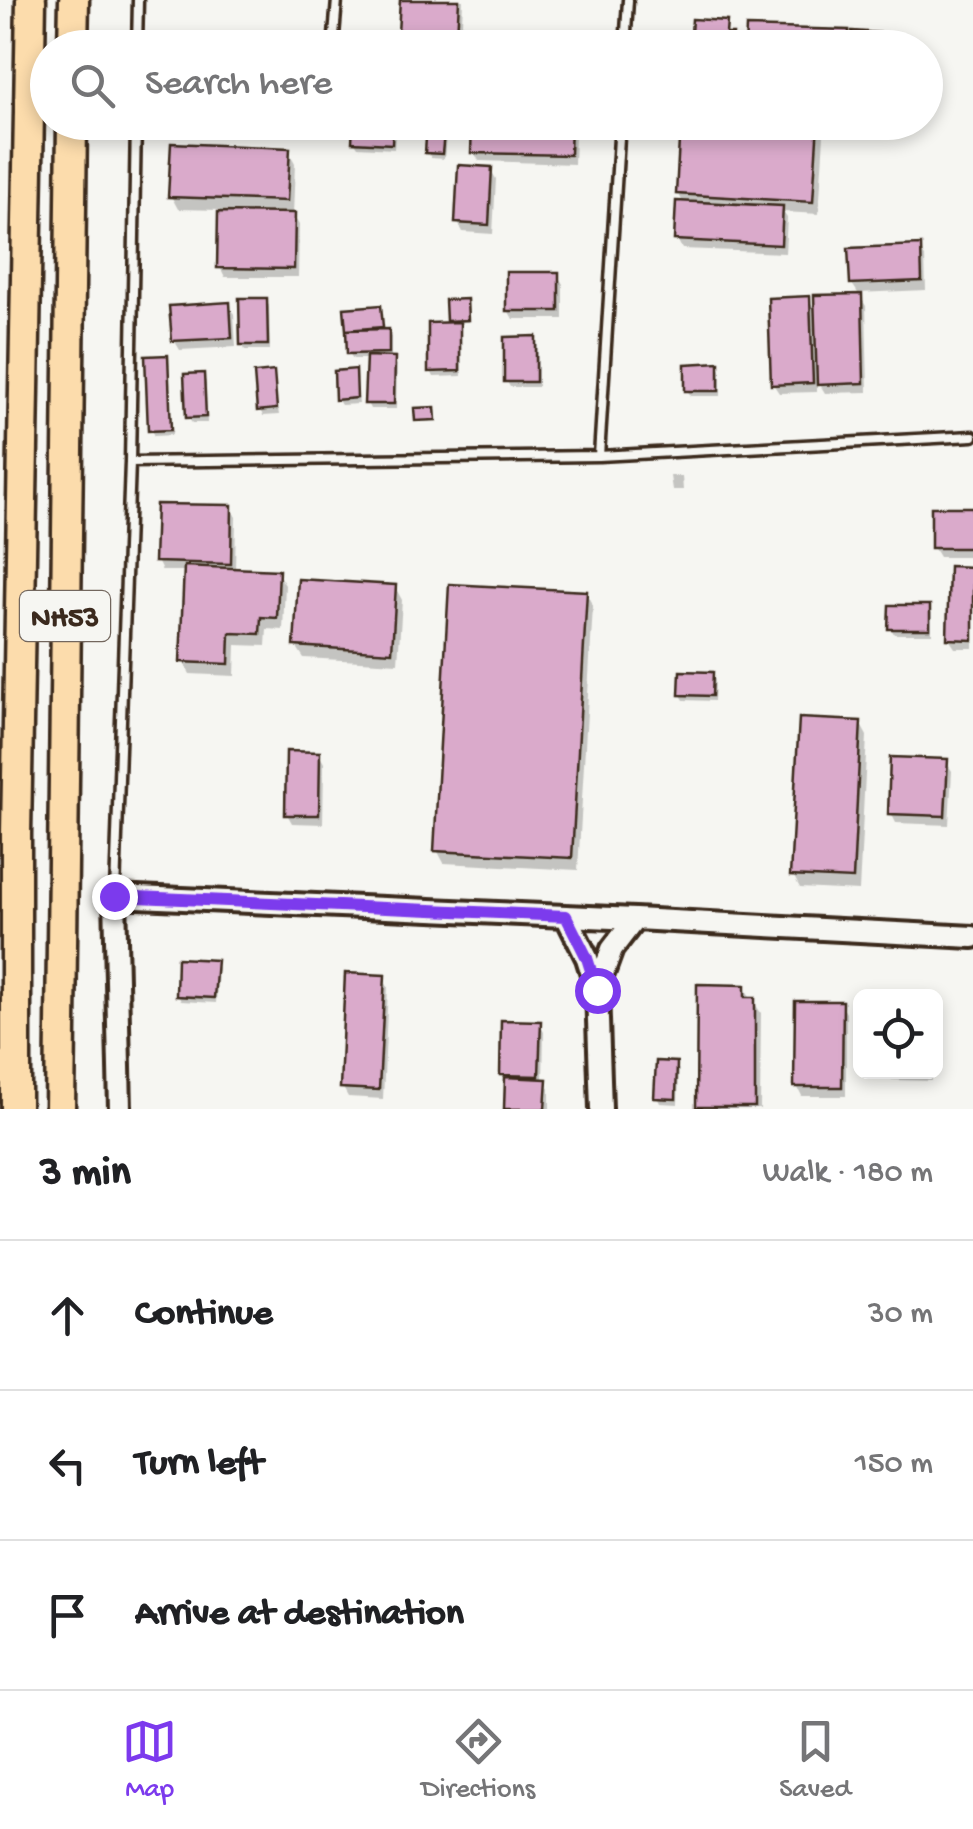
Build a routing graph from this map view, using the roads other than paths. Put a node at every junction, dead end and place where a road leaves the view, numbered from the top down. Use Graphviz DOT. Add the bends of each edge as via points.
graph roads {
  1 [pos="31,0"];
  2 [pos="74,0"];
  3 [pos="138,0"];
  4 [pos="337,0"];
  5 [pos="628,0"];
  6 [pos="30,30"];
  7 [pos="73,30"];
  8 [pos="138,30"];
  9 [pos="334,30"];
  10 [pos="626,30"];
  11 [pos="30,56"];
  12 [pos="72,140"];
  13 [pos="136,140"];
  14 [pos="619,140"];
  15 [pos="973,436"];
  16 [pos="599,456"];
  17 [pos="130,462"];
  18 [pos="114,896"];
  19 [pos="566,916"];
  20 [pos="635,918"];
  21 [pos="973,937"];
  22 [pos="597,990"];
  23 [pos="16,1109"];
  24 [pos="60,1109"];
  25 [pos="120,1109"];
  26 [pos="601,1109"];
  1 -- 6 [label="highway, NH53"];
  2 -- 7 [label="highway"];
  3 -- 8 [label="lane"];
  4 -- 9 [label="lane"];
  5 -- 10 [label="lane"];
  11 -- 23 [label="highway, NH53"];
  12 -- 24 [label="highway, NH53"];
  13 -- 17 [label="lane"];
  14 -- 16 [label="lane"];
  15 -- 16 [label="lane"];
  16 -- 17 [label="lane"];
  17 -- 18 [label="lane"];
  18 -- 19 [label="street"];
  18 -- 25 [label="street"];
  19 -- 20 [label="street"];
  19 -- 22 [label="street"];
  20 -- 21 [label="street"];
  20 -- 22 [label="street" via="612,949"];
  22 -- 26 [label="street"];
}
